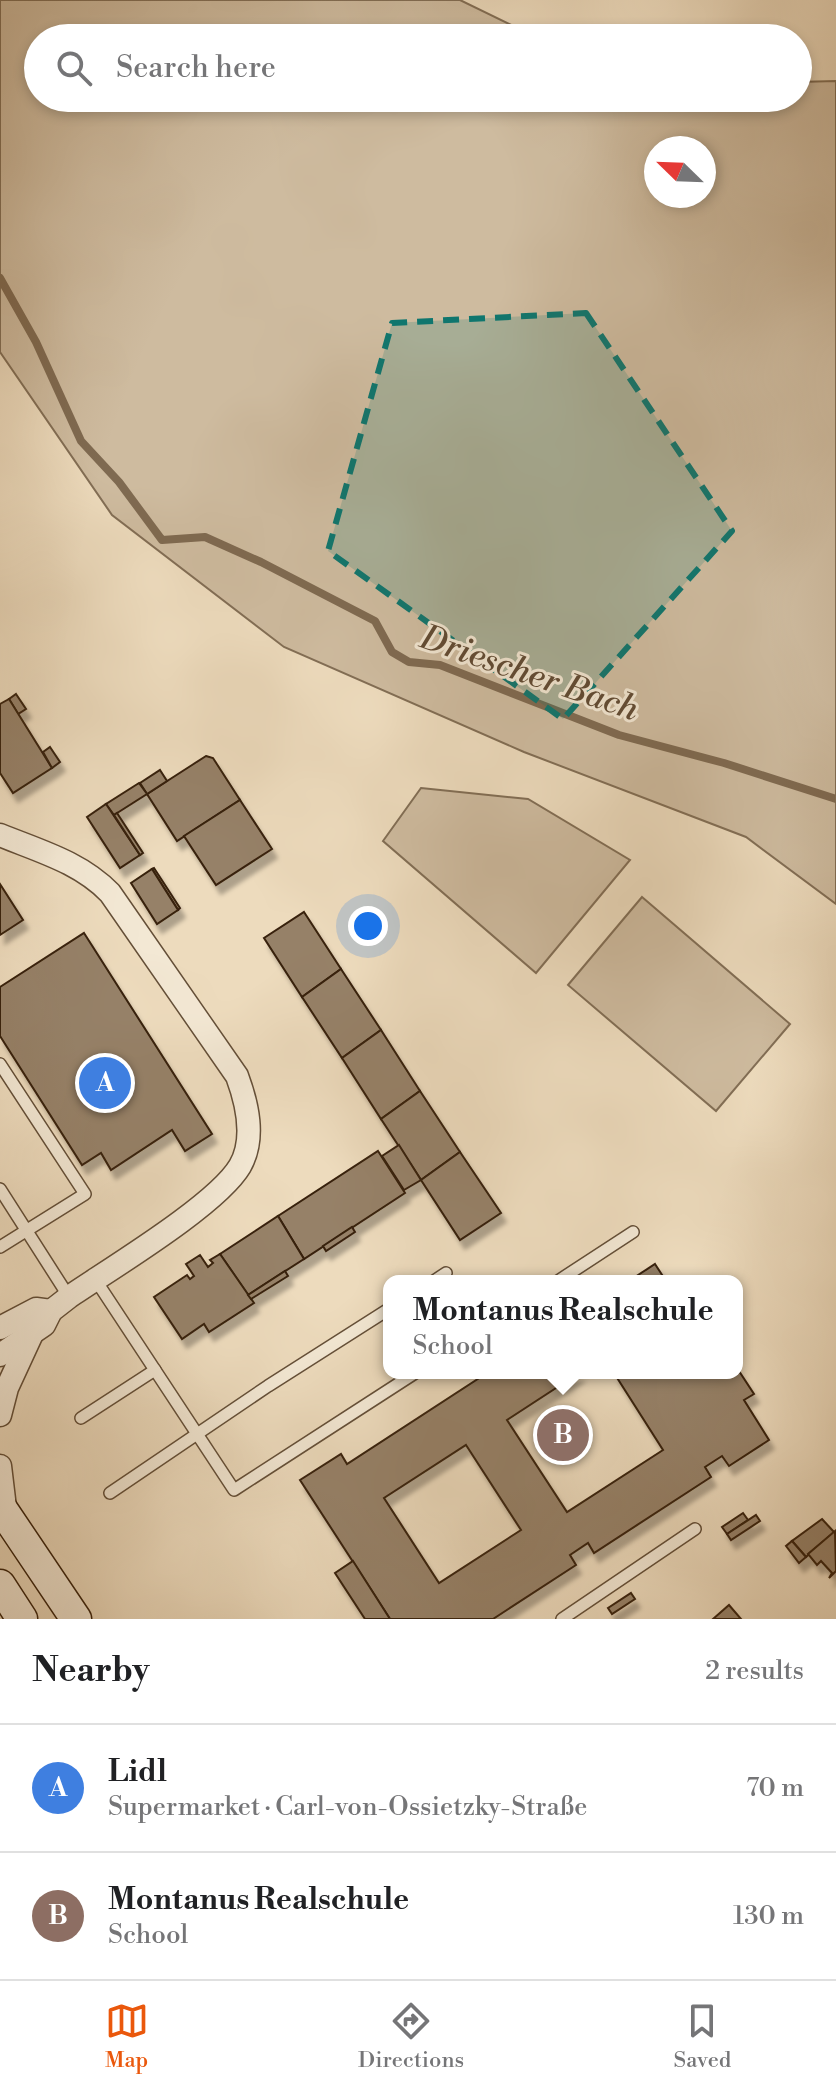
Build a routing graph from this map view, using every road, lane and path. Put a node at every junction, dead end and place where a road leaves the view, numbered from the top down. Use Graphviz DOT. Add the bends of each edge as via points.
graph roads {
  1 [pos="0,835"];
  2 [pos="0,1064"];
  3 [pos="0,1189"];
  4 [pos="27,1230"];
  5 [pos="633,1232"];
  6 [pos="0,1247"];
  7 [pos="446,1273"];
  8 [pos="443,1275"];
  9 [pos="567,1275"];
  10 [pos="95,1279"];
  11 [pos="60,1304"];
  12 [pos="383,1313"];
  13 [pos="0,1328"];
  14 [pos="31,1336"];
  15 [pos="0,1355"];
  16 [pos="155,1370"];
  17 [pos="406,1379"];
  18 [pos="0,1415"];
  19 [pos="81,1418"];
  20 [pos="197,1436"];
  21 [pos="0,1466"];
  22 [pos="110,1493"];
  23 [pos="3,1511"];
  24 [pos="695,1529"];
  25 [pos="0,1585"];
  26 [pos="22,1619"];
  27 [pos="76,1619"];
  28 [pos="562,1619"];
  1 -- 10 [label="street" via="76,866 110,893 237,1076 248,1107 248,1139 240,1165 211,1198"];
  2 -- 4 [label="lane" via="85,1194"];
  3 -- 4 [label="lane"];
  4 -- 6 [label="lane"];
  4 -- 11 [label="lane"];
  5 -- 9 [label="lane"];
  7 -- 8 [label="lane"];
  10 -- 11 [label="street"];
  10 -- 16 [label="lane"];
  11 -- 13 [label="street" via="36,1309"];
  11 -- 14 [label="street"];
  12 -- 20 [label="lane"];
  14 -- 15 [label="street"];
  14 -- 18 [label="street"];
  16 -- 19 [label="lane"];
  16 -- 20 [label="lane"];
  17 -- 20 [label="lane" via="234,1490"];
  20 -- 22 [label="lane"];
  21 -- 23 [label="street"];
  23 -- 27 [label="main road"];
  24 -- 28 [label="lane"];
  25 -- 26 [label="main road"];
}
